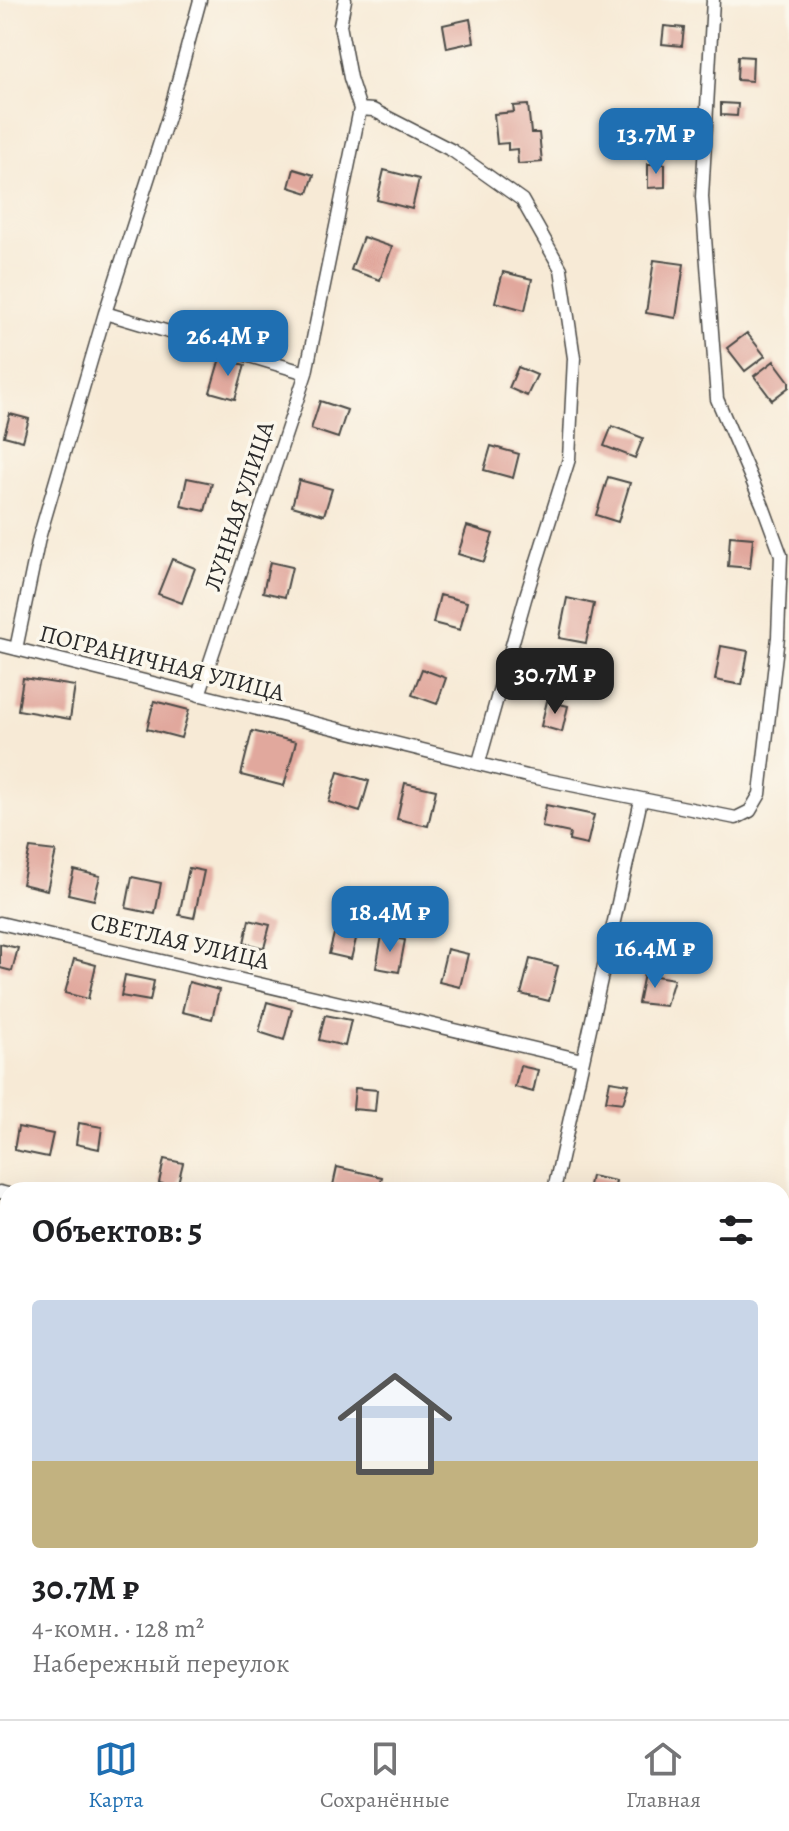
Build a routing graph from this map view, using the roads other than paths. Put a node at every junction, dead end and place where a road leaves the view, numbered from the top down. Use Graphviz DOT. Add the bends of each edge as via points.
graph roads {
  1 [pos="200,0"];
  2 [pos="345,0"];
  3 [pos="713,0"];
  4 [pos="360,109"];
  5 [pos="105,313"];
  6 [pos="306,373"];
  7 [pos="785,556"];
  8 [pos="0,645"];
  9 [pos="16,649"];
  10 [pos="199,695"];
  11 [pos="479,762"];
  12 [pos="641,800"];
  13 [pos="0,923"];
  14 [pos="582,1060"];
  15 [pos="556,1182"];
  1 -- 5 [label="street"];
  2 -- 4 [label="street, ЛУННАЯ УЛИЦА" via="340,25"];
  3 -- 7 [label="street" via="702,197 717,399"];
  4 -- 6 [label="street, ЛУННАЯ УЛИЦА"];
  4 -- 11 [label="street" via="373,110 453,151 522,200 561,269 574,358 569,459"];
  5 -- 6 [label="street"];
  5 -- 9 [label="street" via="39,538"];
  6 -- 10 [label="street, ЛУННАЯ УЛИЦА"];
  7 -- 12 [label="street, ПОГРАНИЧНАЯ УЛИЦА" via="760,794 750,811 736,818"];
  8 -- 9 [label="street, ПОГРАНИЧНАЯ УЛИЦА"];
  9 -- 10 [label="street, ПОГРАНИЧНАЯ УЛИЦА"];
  10 -- 11 [label="street, ПОГРАНИЧНАЯ УЛИЦА"];
  11 -- 12 [label="street, ПОГРАНИЧНАЯ УЛИЦА"];
  12 -- 14 [label="street"];
  13 -- 14 [label="street, СВЕТЛАЯ УЛИЦА"];
  14 -- 15 [label="street"];
}
